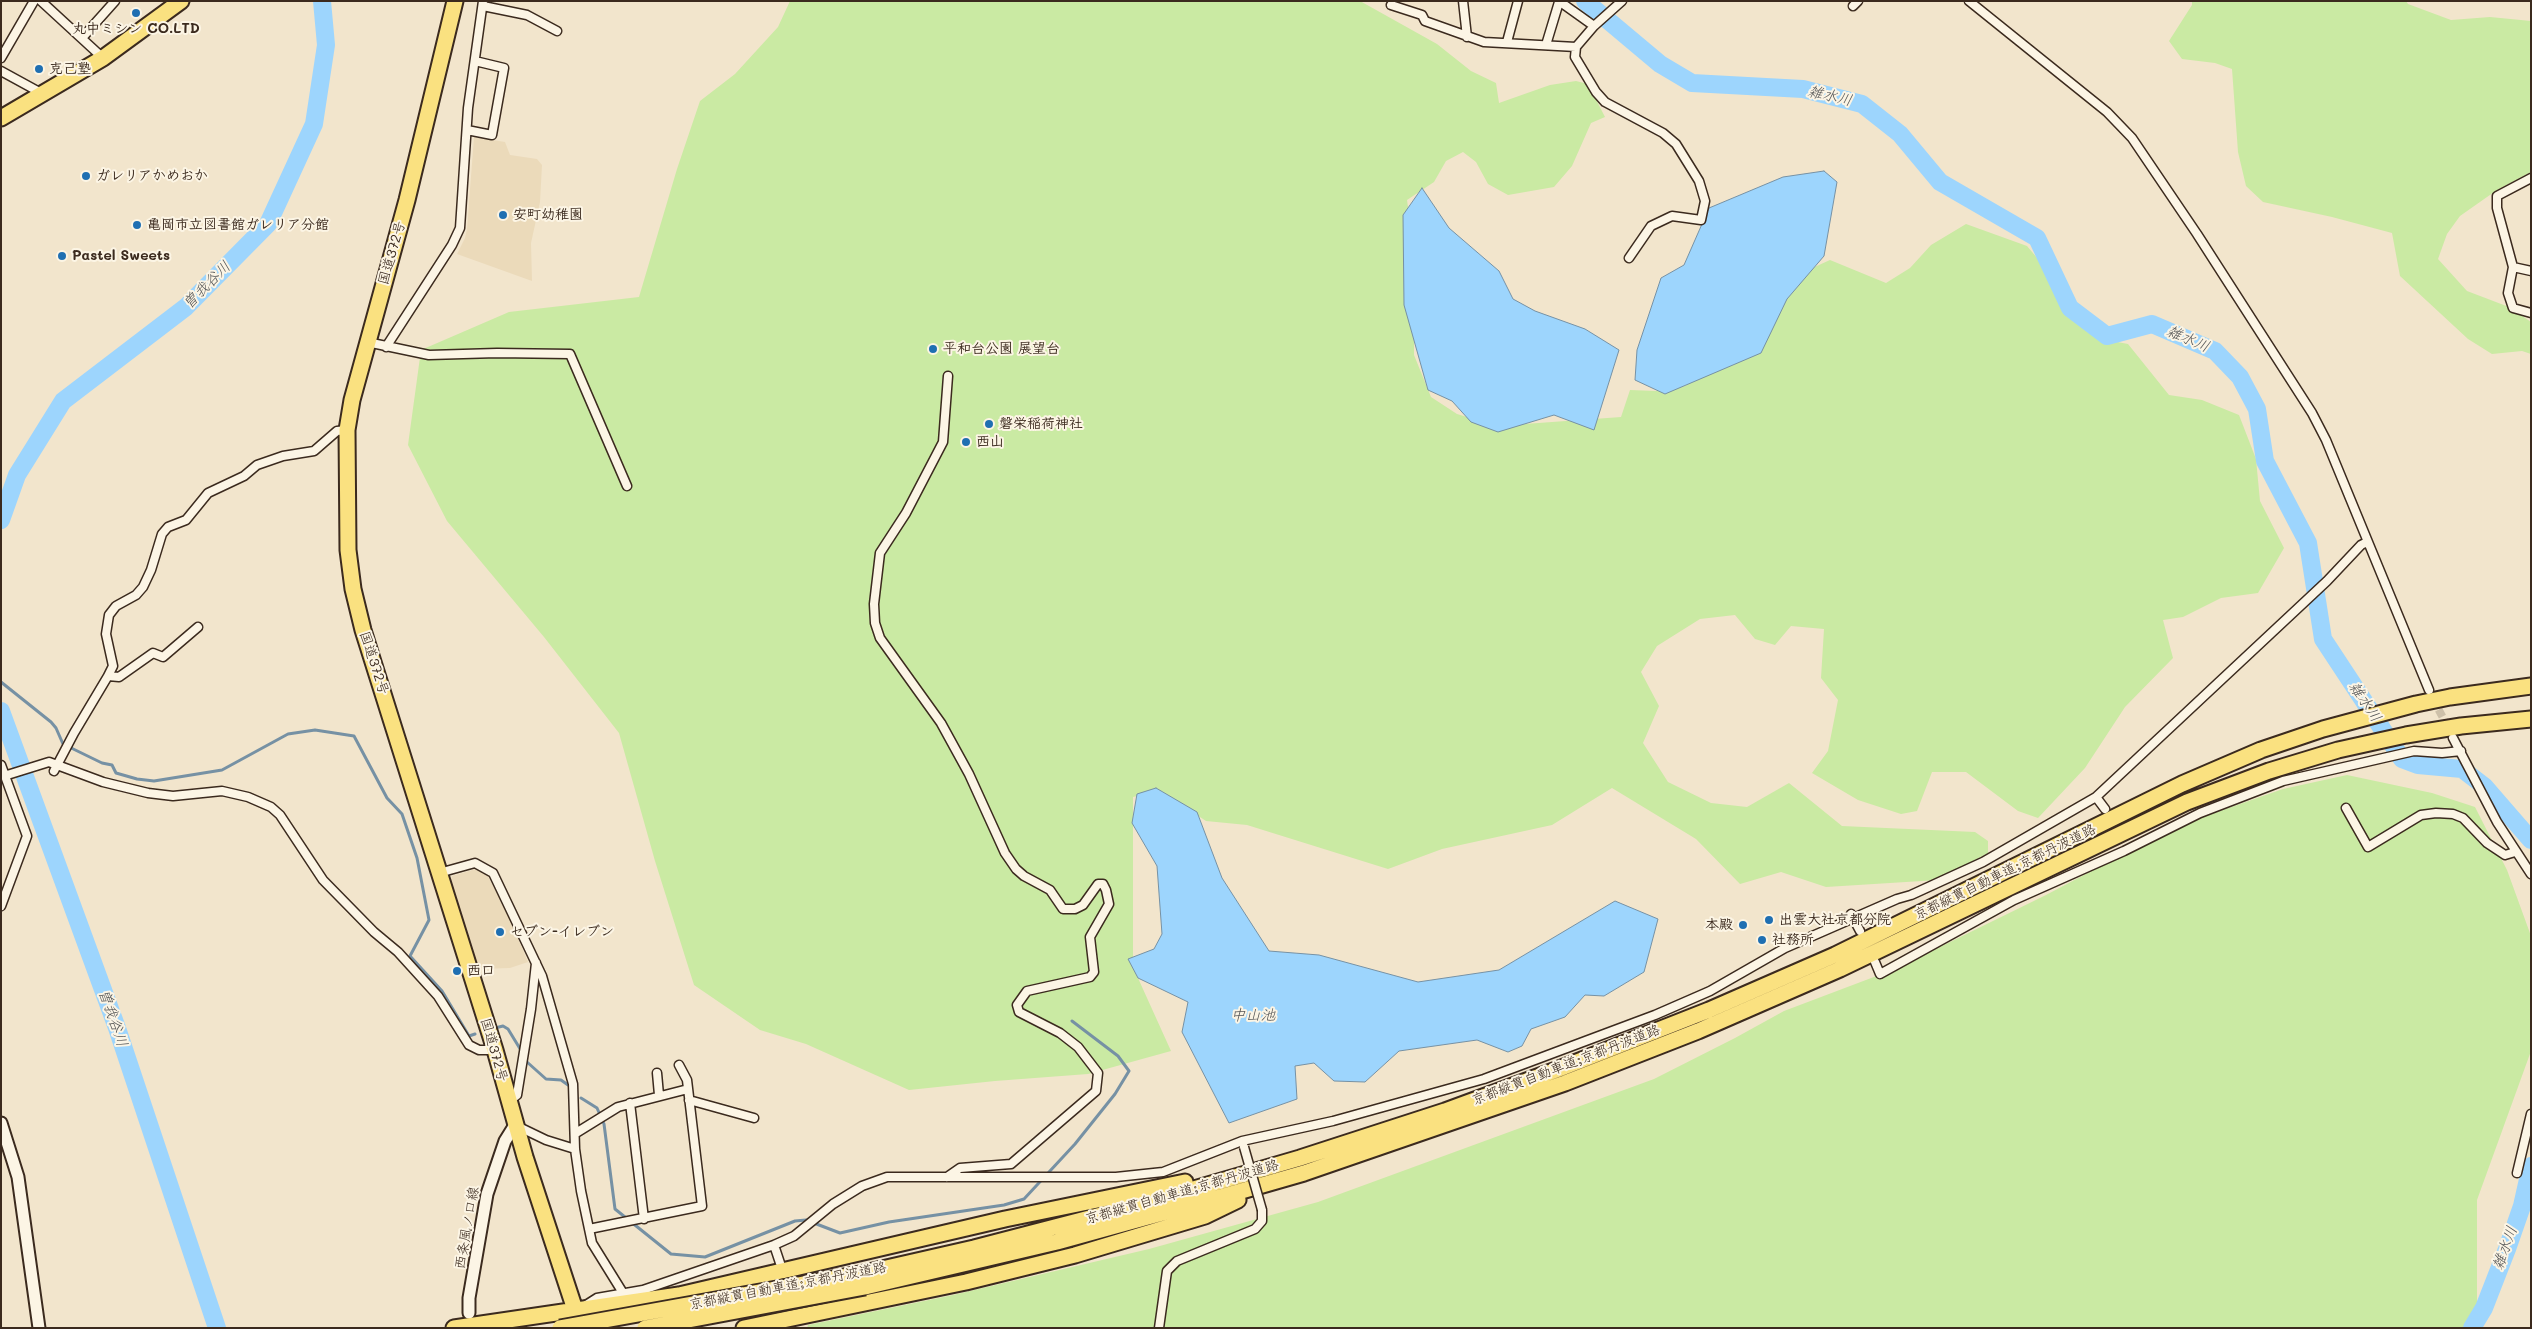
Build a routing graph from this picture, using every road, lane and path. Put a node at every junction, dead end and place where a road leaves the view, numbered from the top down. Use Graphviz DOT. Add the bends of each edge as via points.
graph roads {
  1 [pos="34,1"];
  2 [pos="41,1"];
  3 [pos="115,1"];
  4 [pos="181,1"];
  5 [pos="454,1"];
  6 [pos="1463,1"];
  7 [pos="1518,1"];
  8 [pos="1622,1"];
  9 [pos="1968,1"];
  10 [pos="1559,2"];
  11 [pos="483,4"];
  12 [pos="1390,5"];
  13 [pos="1594,26"];
  14 [pos="557,31"];
  15 [pos="1467,37"];
  16 [pos="82,38"];
  17 [pos="1507,42"];
  18 [pos="1546,45"];
  19 [pos="1576,47"];
  20 [pos="1,58"];
  21 [pos="103,58"];
  22 [pos="475,61"];
  23 [pos="1,71"];
  24 [pos="43,94"];
  25 [pos="1,118"];
  26 [pos="467,130"];
  27 [pos="2531,178"];
  28 [pos="1629,258"];
  29 [pos="2513,268"];
  30 [pos="2531,271"];
  31 [pos="2531,313"];
  32 [pos="367,342"];
  33 [pos="386,347"];
  34 [pos="948,376"];
  35 [pos="347,430"];
  36 [pos="627,486"];
  37 [pos="2367,542"];
  38 [pos="198,627"];
  39 [pos="108,676"];
  40 [pos="2531,686"];
  41 [pos="2429,690"];
  42 [pos="2531,719"];
  43 [pos="2453,738"];
  44 [pos="2461,751"];
  45 [pos="1,765"];
  46 [pos="55,768"];
  47 [pos="7,774"];
  48 [pos="2096,797"];
  49 [pos="2346,808"];
  50 [pos="2105,809"];
  51 [pos="2119,842"];
  52 [pos="2124,851"];
  53 [pos="2515,852"];
  54 [pos="439,872"];
  55 [pos="2531,874"];
  56 [pos="1,906"];
  57 [pos="1852,916"];
  58 [pos="1860,931"];
  59 [pos="1875,962"];
  60 [pos="536,963"];
  61 [pos="495,1050"];
  62 [pos="679,1065"];
  63 [pos="656,1073"];
  64 [pos="688,1089"];
  65 [pos="660,1095"];
  66 [pos="689,1100"];
  67 [pos="508,1102"];
  68 [pos="630,1103"];
  69 [pos="2531,1114"];
  70 [pos="754,1118"];
  71 [pos="1,1123"];
  72 [pos="515,1125"];
  73 [pos="1393,1128"];
  74 [pos="576,1133"];
  75 [pos="3,1137"];
  76 [pos="1243,1144"];
  77 [pos="575,1149"];
  78 [pos="2517,1173"];
  79 [pos="947,1176"];
  80 [pos="1277,1181"];
  81 [pos="644,1219"];
  82 [pos="589,1229"];
  83 [pos="774,1245"];
  84 [pos="780,1263"];
  85 [pos="862,1280"];
  86 [pos="623,1294"];
  87 [pos="576,1311"];
  88 [pos="469,1313"];
  89 [pos="39,1328"];
  90 [pos="454,1328"];
  91 [pos="560,1328"];
  92 [pos="581,1328"];
  93 [pos="645,1328"];
  94 [pos="744,1328"];
  95 [pos="1158,1328"];
  1 -- 20 [label="street"];
  2 -- 16 [label="street"];
  3 -- 16 [label="street"];
  4 -- 21 [label="highway"];
  5 -- 32 [label="highway, 国道372号" via="420,147"];
  6 -- 15 [label="street"];
  7 -- 17 [label="street"];
  8 -- 13 [label="street"];
  9 -- 37 [label="street" via="2107,112 2132,138 2312,413"];
  10 -- 13 [label="street"];
  10 -- 18 [label="street"];
  11 -- 14 [label="street" via="527,15"];
  11 -- 22 [label="street"];
  12 -- 15 [label="street" via="1422,15 1426,21"];
  13 -- 19 [label="street"];
  15 -- 17 [label="street" via="1484,42"];
  16 -- 21 [label="street"];
  17 -- 18 [label="street"];
  18 -- 19 [label="street"];
  19 -- 28 [label="street" via="1575,57 1605,102 1676,144 1699,181 1705,201 1701,220 1672,216 1651,226"];
  21 -- 24 [label="highway"];
  22 -- 26 [label="street"];
  22 -- 26 [label="street" via="504,68 492,135"];
  23 -- 24 [label="street"];
  24 -- 25 [label="highway"];
  26 -- 33 [label="street" via="460,228"];
  27 -- 29 [label="street" via="2497,196 2497,208"];
  29 -- 30 [label="street"];
  29 -- 31 [label="street" via="2508,293 2513,308"];
  32 -- 33 [label="street"];
  32 -- 35 [label="highway, 国道372号"];
  33 -- 36 [label="street" via="429,355 570,354"];
  34 -- 79 [label="street" via="943,442 906,514 880,554 875,623 880,638 942,723 1005,853 1016,869 1050,890 1062,909 1083,905 1098,884 1103,884 1110,904 1090,937 1094,972 1090,976 1027,991 1017,1005 1019,1012 1060,1033 1078,1047 1098,1073 1096,1091 1011,1164 960,1168"];
  35 -- 39 [label="street" via="336,431 314,451 256,465 244,476 208,493 186,520 168,527 162,534 143,588 116,606 109,615 106,641 113,666"];
  35 -- 54 [label="highway, 国道372号" via="348,550 353,589"];
  37 -- 41 [label="street"];
  37 -- 48 [label="street"];
  38 -- 39 [label="street" via="163,657 153,653 119,677"];
  39 -- 46 [label="street"];
  40 -- 73 [label="highway, 京都縦貫自動車道;京都丹波道路" via="2416,704 2323,729 2222,766 1835,956 1559,1069"];
  42 -- 80 [label="highway, 京都縦貫自動車道;京都丹波道路" via="2432,730 2338,750 2269,770 2187,802 1928,928 1698,1031 1530,1096"];
  43 -- 44 [label="street"];
  44 -- 52 [label="street" via="2405,752 2283,781 2200,813"];
  44 -- 53 [label="street"];
  45 -- 47 [label="street"];
  46 -- 47 [label="street" via="46,763"];
  46 -- 61 [label="street" via="148,793 173,796 222,791 272,807 323,880 398,952 438,996 469,1045 479,1050"];
  47 -- 56 [label="street" via="27,836"];
  48 -- 50 [label="street"];
  48 -- 57 [label="street" via="1983,862 1911,895"];
  49 -- 53 [label="street" via="2368,847 2421,815 2444,813 2463,818 2487,843 2505,855"];
  51 -- 52 [label="street"];
  52 -- 59 [label="street" via="2014,900 1880,974"];
  53 -- 55 [label="street"];
  54 -- 60 [label="street" via="475,863 492,873"];
  54 -- 61 [label="highway, 国道372号"];
  57 -- 58 [label="street"];
  57 -- 76 [label="street" via="1786,948 1710,991 1535,1061 1484,1079"];
  60 -- 67 [label="street" via="517,1095"];
  60 -- 74 [label="street" via="573,1084"];
  61 -- 67 [label="highway, 国道372号"];
  62 -- 64 [label="street"];
  63 -- 65 [label="street"];
  64 -- 65 [label="street"];
  64 -- 66 [label="street"];
  65 -- 68 [label="street"];
  66 -- 70 [label="street"];
  66 -- 81 [label="street" via="702,1206"];
  67 -- 72 [label="highway, 国道372号"];
  68 -- 74 [label="street" via="618,1106"];
  68 -- 81 [label="street"];
  69 -- 78 [label="street"];
  71 -- 75 [label="street"];
  72 -- 77 [label="street"];
  72 -- 87 [label="highway, 国道372号"];
  72 -- 88 [label="street, 西条風ノ口線" via="504,1141 484,1206"];
  73 -- 85 [label="highway, 京都縦貫自動車道;京都丹波道路" via="1132,1207"];
  73 -- 87 [label="highway" via="1196,1180 1005,1219 679,1295"];
  74 -- 77 [label="street"];
  75 -- 89 [label="street" via="18,1178"];
  76 -- 79 [label="street" via="1163,1172 1116,1177"];
  76 -- 95 [label="street, bridge" via="1262,1210 1262,1221 1255,1229 1177,1260 1167,1271"];
  77 -- 82 [label="street"];
  79 -- 83 [label="street" via="887,1177 862,1186 833,1204 794,1236"];
  80 -- 85 [label="highway, 京都縦貫自動車道;京都丹波道路" via="1136,1222 977,1262"];
  80 -- 94 [label="highway" via="1205,1216 1075,1255 966,1282"];
  81 -- 82 [label="street"];
  82 -- 86 [label="street" via="598,1255"];
  83 -- 84 [label="street"];
  83 -- 86 [label="street"];
  85 -- 91 [label="highway, 京都縦貫自動車道;京都丹波道路, bridge"];
  85 -- 93 [label="highway, 京都縦貫自動車道;京都丹波道路, bridge"];
  86 -- 87 [label="street" via="597,1298"];
  87 -- 90 [label="highway"];
  87 -- 92 [label="highway, 国道372号"];
}
